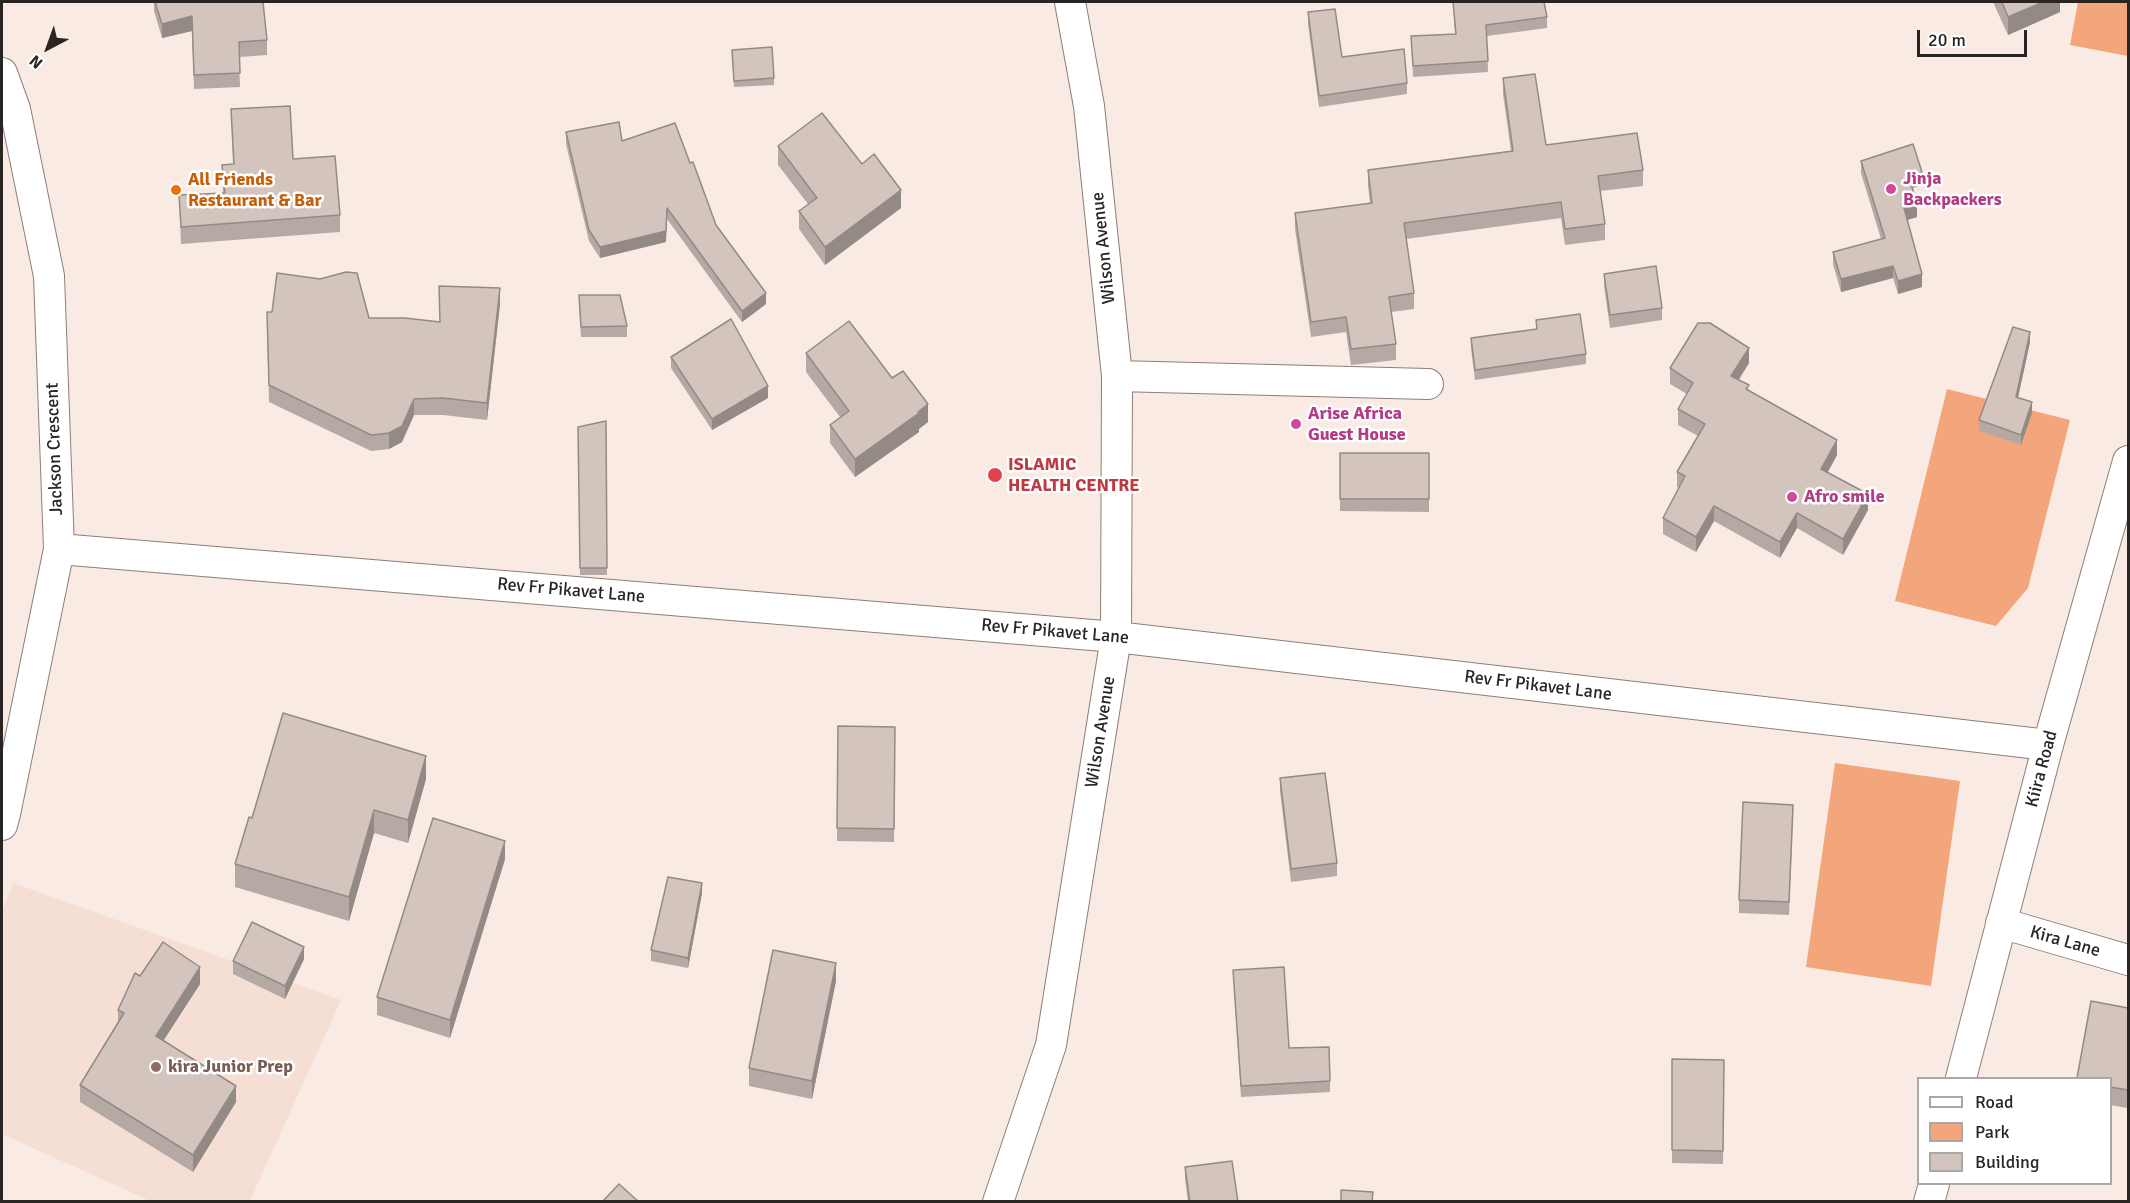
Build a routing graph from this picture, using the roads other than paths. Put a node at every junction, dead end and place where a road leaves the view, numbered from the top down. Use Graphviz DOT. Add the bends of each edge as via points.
graph roads {
  1 [pos="1070,2"];
  2 [pos="2,73"];
  3 [pos="1117,376"];
  4 [pos="1428,384"];
  5 [pos="2128,461"];
  6 [pos="59,549"];
  7 [pos="1116,637"];
  8 [pos="2048,745"];
  9 [pos="2,825"];
  10 [pos="2001,923"];
  11 [pos="2128,960"];
  12 [pos="1961,1077"];
  13 [pos="1934,1185"];
  14 [pos="998,1202"];
  15 [pos="1929,1202"];
  1 -- 3 [label="street, Wilson Avenue" via="1089,105"];
  2 -- 6 [label="street, Jackson Crescent" via="15,109 49,276"];
  3 -- 4 [label="street"];
  3 -- 7 [label="street, Wilson Avenue"];
  5 -- 8 [label="street, Kiira Road"];
  6 -- 7 [label="street, Rev Fr Pikavet Lane"];
  6 -- 9 [label="street, Jackson Crescent"];
  7 -- 8 [label="street, Rev Fr Pikavet Lane"];
  7 -- 14 [label="street, Wilson Avenue" via="1051,1045"];
  8 -- 10 [label="street, Kiira Road"];
  10 -- 11 [label="street, Kira Lane"];
  10 -- 12 [label="street, Kiira Road"];
  13 -- 15 [label="street"];
}
